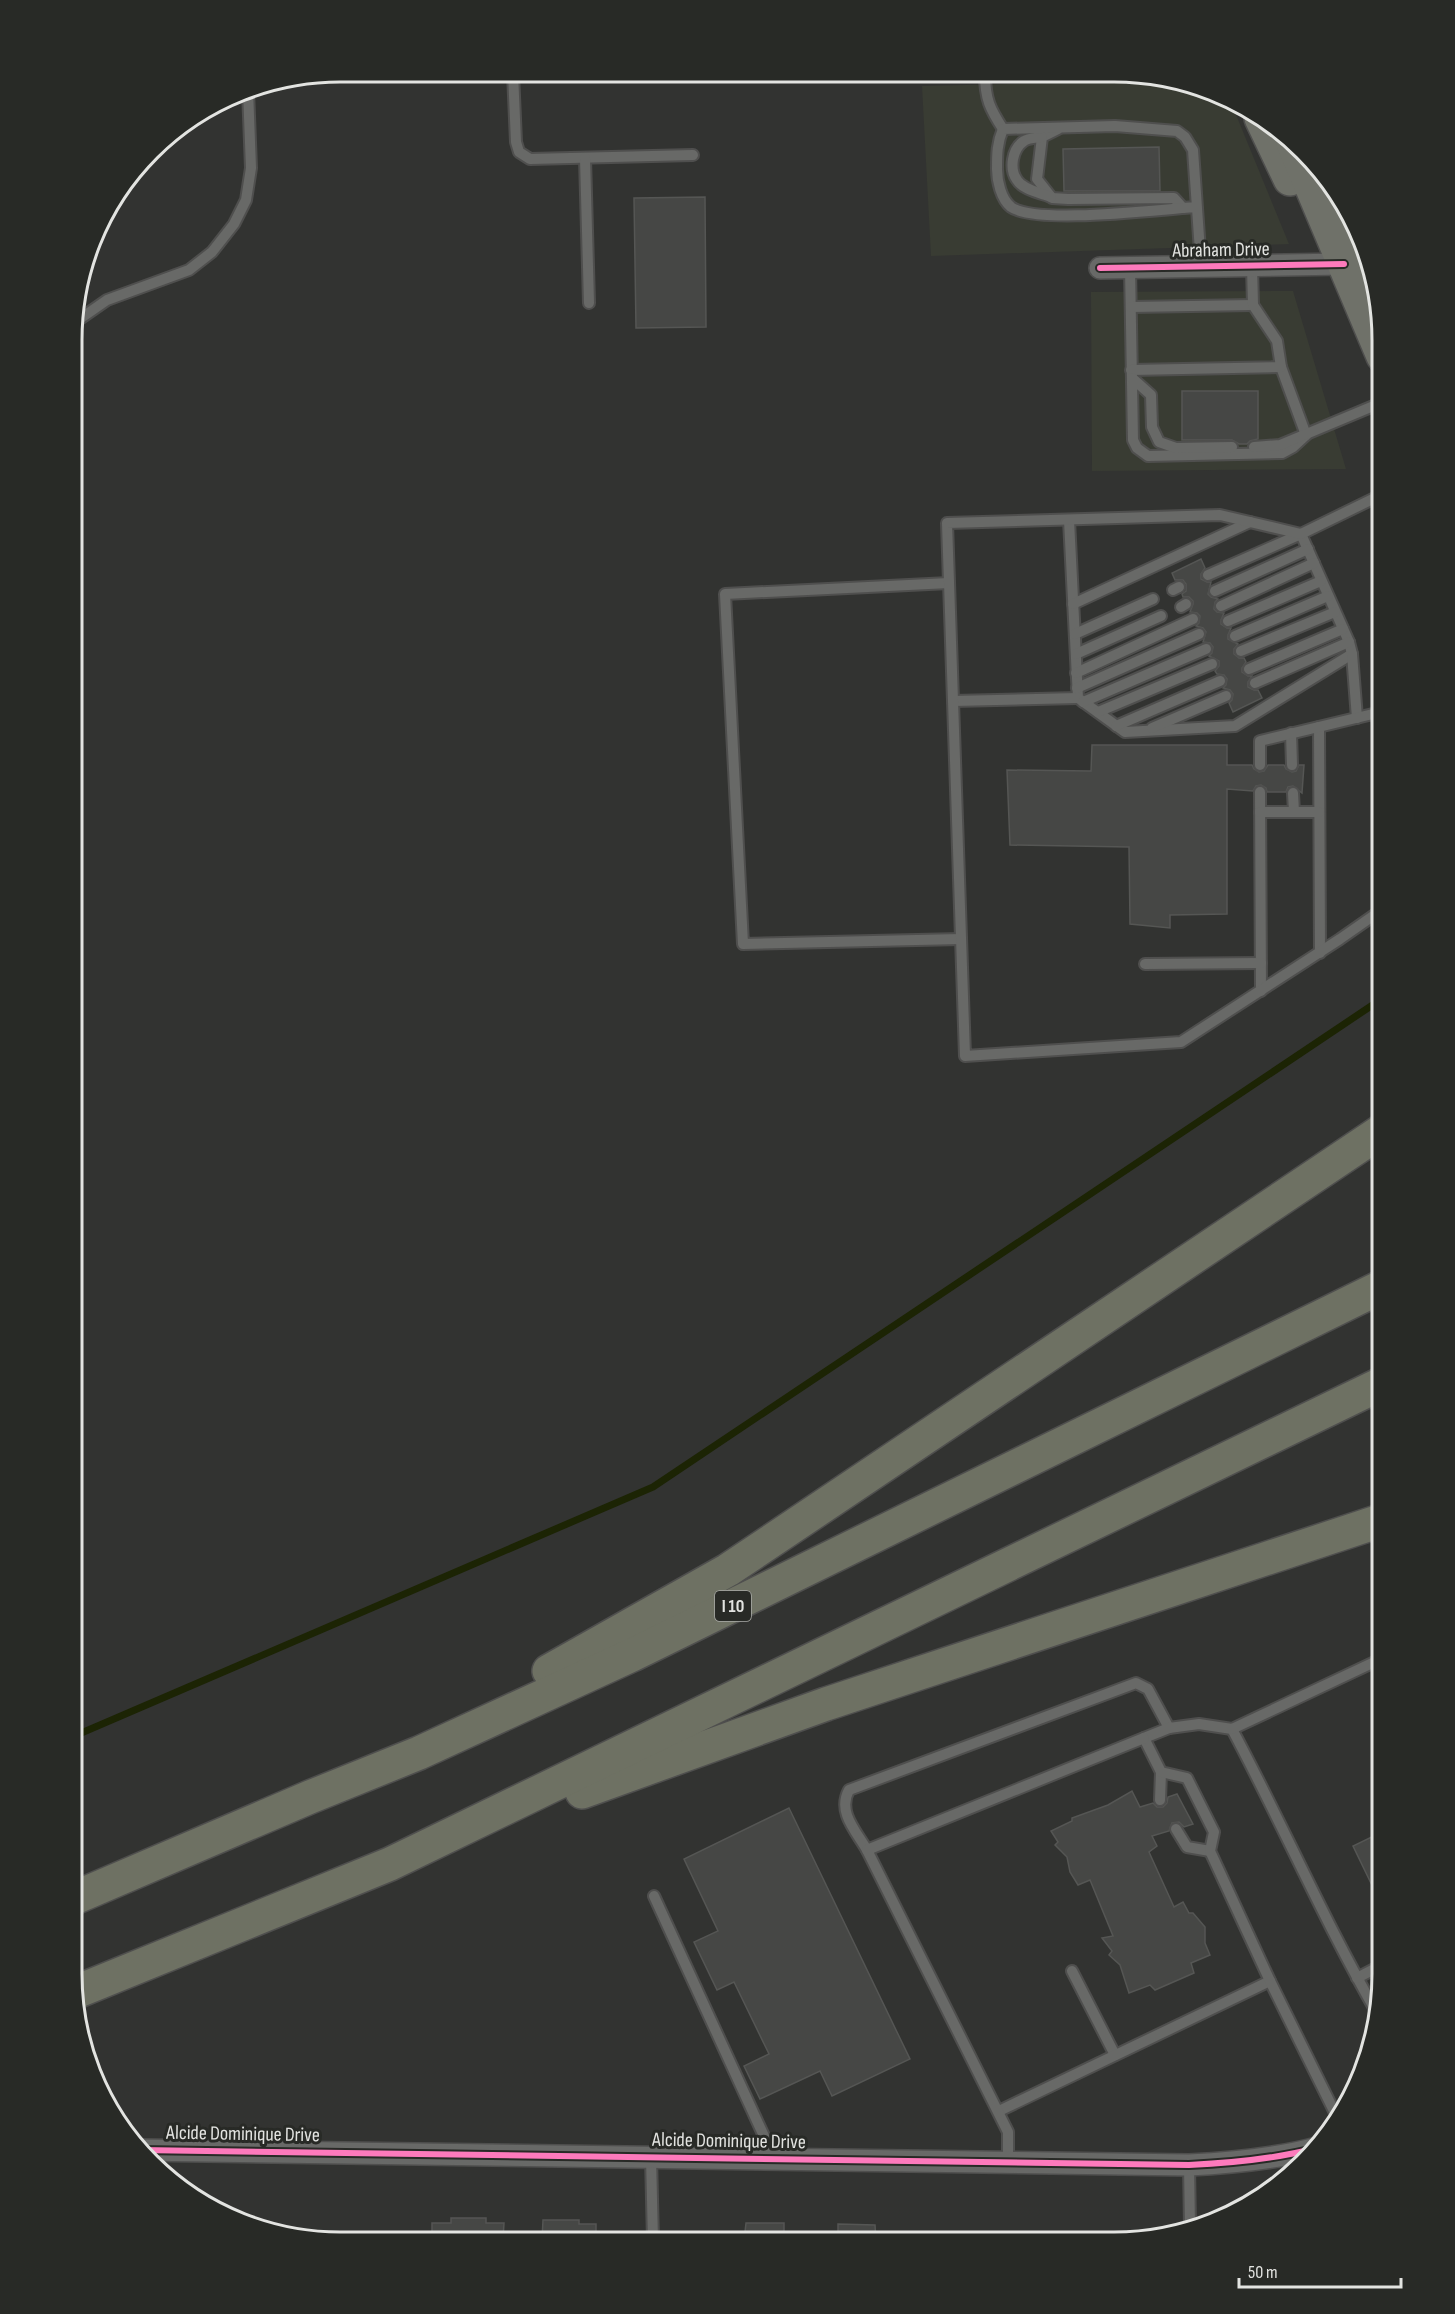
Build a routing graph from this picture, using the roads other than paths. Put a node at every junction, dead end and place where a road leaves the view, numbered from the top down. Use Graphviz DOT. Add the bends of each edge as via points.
graph roads {
  1 [pos="513,82"];
  2 [pos="985,82"];
  3 [pos="248,100"];
  4 [pos="1061,128"];
  5 [pos="1003,129"];
  6 [pos="1269,134"];
  7 [pos="1042,137"];
  8 [pos="693,155"];
  9 [pos="585,158"];
  10 [pos="1301,163"];
  11 [pos="1312,188"];
  12 [pos="1052,198"];
  13 [pos="1197,207"];
  14 [pos="1183,208"];
  15 [pos="1344,264"];
  16 [pos="1252,266"];
  17 [pos="1130,267"];
  18 [pos="1201,267"];
  19 [pos="1100,268"];
  20 [pos="590,303"];
  21 [pos="1253,305"];
  22 [pos="1131,307"];
  23 [pos="84,316"];
  24 [pos="1372,330"];
  25 [pos="1281,368"];
  26 [pos="1132,374"];
  27 [pos="1372,407"];
  28 [pos="1306,435"];
  29 [pos="1372,499"];
  30 [pos="1069,519"];
  31 [pos="1250,522"];
  32 [pos="1301,534"];
  33 [pos="1308,549"];
  34 [pos="1314,563"];
  35 [pos="1208,575"];
  36 [pos="1321,580"];
  37 [pos="949,583"];
  38 [pos="1215,591"];
  39 [pos="1328,596"];
  40 [pos="1153,599"];
  41 [pos="1073,604"];
  42 [pos="1221,606"];
  43 [pos="1335,612"];
  44 [pos="1161,616"];
  45 [pos="1193,619"];
  46 [pos="1228,621"];
  47 [pos="1343,629"];
  48 [pos="1075,634"];
  49 [pos="1199,634"];
  50 [pos="1235,636"];
  51 [pos="1349,642"];
  52 [pos="1206,649"];
  53 [pos="1241,651"];
  54 [pos="1076,654"];
  55 [pos="1352,654"];
  56 [pos="1212,664"];
  57 [pos="1249,669"];
  58 [pos="1077,673"];
  59 [pos="1220,681"];
  60 [pos="1255,683"];
  61 [pos="1079,696"];
  62 [pos="1226,696"];
  63 [pos="953,701"];
  64 [pos="1098,712"];
  65 [pos="1372,714"];
  66 [pos="1357,718"];
  67 [pos="1116,726"];
  68 [pos="1319,727"];
  69 [pos="1146,731"];
  70 [pos="1292,733"];
  71 [pos="1260,765"];
  72 [pos="1292,765"];
  73 [pos="1260,792"];
  74 [pos="1293,793"];
  75 [pos="1260,812"];
  76 [pos="1294,812"];
  77 [pos="1319,812"];
  78 [pos="1372,917"];
  79 [pos="961,939"];
  80 [pos="1320,953"];
  81 [pos="1261,963"];
  82 [pos="1144,964"];
  83 [pos="1261,991"];
  84 [pos="1372,1137"];
  85 [pos="1372,1291"];
  86 [pos="1372,1388"];
  87 [pos="1372,1525"];
  88 [pos="1372,1663"];
  89 [pos="1168,1728"];
  90 [pos="1232,1729"];
  91 [pos="1144,1738"];
  92 [pos="1161,1772"];
  93 [pos="310,1797"];
  94 [pos="1160,1800"];
  95 [pos="1176,1829"];
  96 [pos="867,1850"];
  97 [pos="1210,1851"];
  98 [pos="390,1864"];
  99 [pos="82,1895"];
  100 [pos="654,1896"];
  101 [pos="1372,1970"];
  102 [pos="1072,1971"];
  103 [pos="1357,1978"];
  104 [pos="1270,1981"];
  105 [pos="83,1989"];
  106 [pos="1371,2002"];
  107 [pos="1115,2055"];
  108 [pos="1333,2110"];
  109 [pos="999,2111"];
  110 [pos="153,2150"];
  111 [pos="1301,2152"];
  112 [pos="651,2157"];
  113 [pos="774,2158"];
  114 [pos="1008,2162"];
  115 [pos="1189,2165"];
  116 [pos="1190,2220"];
  117 [pos="653,2232"];
  1 -- 9 [label="lane" via="519,152 530,159"];
  2 -- 5 [label="lane" via="988,107"];
  3 -- 23 [label="lane" via="251,168 246,200 234,224 212,252 189,270 107,300"];
  4 -- 5 [label="lane"];
  4 -- 7 [label="lane"];
  4 -- 13 [label="lane" via="1115,126 1178,131 1193,150"];
  5 -- 14 [label="lane" via="997,142 997,177 1005,201 1021,212 1069,216"];
  6 -- 11 [label="main road" via="1291,181"];
  7 -- 12 [label="lane" via="1037,179"];
  7 -- 12 [label="lane" via="1025,140 1015,150 1012,167 1017,181"];
  8 -- 9 [label="lane"];
  9 -- 20 [label="lane"];
  10 -- 11 [label="main road"];
  11 -- 15 [label="main road"];
  12 -- 14 [label="lane" via="1174,198"];
  13 -- 14 [label="lane"];
  13 -- 18 [label="lane"];
  15 -- 16 [label="street, Abraham Drive"];
  15 -- 24 [label="main road"];
  16 -- 18 [label="street, Abraham Drive"];
  16 -- 21 [label="lane"];
  17 -- 18 [label="street, Abraham Drive"];
  17 -- 19 [label="street, Abraham Drive"];
  17 -- 22 [label="lane"];
  21 -- 22 [label="lane"];
  21 -- 25 [label="lane" via="1277,341"];
  22 -- 26 [label="lane"];
  25 -- 26 [label="lane"];
  25 -- 28 [label="lane"];
  26 -- 28 [label="lane" via="1151,394 1152,427 1159,442 1176,448 1262,447"];
  26 -- 28 [label="lane" via="1133,440 1148,456 1282,453"];
  27 -- 28 [label="lane"];
  29 -- 32 [label="lane"];
  30 -- 31 [label="lane" via="1220,515"];
  30 -- 37 [label="lane" via="947,523"];
  30 -- 41 [label="lane"];
  31 -- 32 [label="lane"];
  31 -- 41 [label="lane"];
  32 -- 33 [label="lane"];
  32 -- 35 [label="lane"];
  33 -- 34 [label="lane"];
  33 -- 38 [label="lane"];
  34 -- 36 [label="lane"];
  34 -- 42 [label="lane"];
  36 -- 39 [label="lane"];
  36 -- 46 [label="lane"];
  37 -- 63 [label="lane"];
  37 -- 79 [label="lane" via="725,594 743,944"];
  39 -- 43 [label="lane"];
  39 -- 50 [label="lane"];
  40 -- 48 [label="lane"];
  41 -- 48 [label="lane"];
  43 -- 47 [label="lane"];
  43 -- 53 [label="lane"];
  44 -- 54 [label="lane"];
  45 -- 58 [label="lane"];
  47 -- 51 [label="lane"];
  47 -- 57 [label="lane"];
  48 -- 54 [label="lane"];
  49 -- 61 [label="lane"];
  51 -- 55 [label="lane"];
  51 -- 60 [label="lane"];
  52 -- 61 [label="lane"];
  54 -- 58 [label="lane"];
  55 -- 66 [label="lane"];
  55 -- 69 [label="lane" via="1235,726"];
  56 -- 64 [label="lane"];
  58 -- 61 [label="lane"];
  59 -- 67 [label="lane"];
  61 -- 63 [label="lane"];
  61 -- 64 [label="lane"];
  62 -- 69 [label="lane"];
  63 -- 79 [label="lane"];
  64 -- 67 [label="lane"];
  65 -- 66 [label="lane"];
  66 -- 68 [label="lane"];
  67 -- 69 [label="lane" via="1125,732"];
  68 -- 70 [label="lane"];
  68 -- 77 [label="lane"];
  70 -- 71 [label="lane" via="1260,741"];
  70 -- 72 [label="lane"];
  73 -- 75 [label="lane"];
  74 -- 76 [label="lane"];
  75 -- 76 [label="lane"];
  75 -- 81 [label="lane"];
  76 -- 77 [label="lane"];
  77 -- 80 [label="lane"];
  78 -- 80 [label="lane"];
  79 -- 83 [label="lane" via="965,1056 1182,1042"];
  80 -- 83 [label="lane"];
  81 -- 82 [label="lane"];
  81 -- 83 [label="lane"];
  84 -- 93 [label="highway" via="728,1570 596,1646"];
  85 -- 93 [label="highway, I 10" via="632,1655 419,1753"];
  86 -- 98 [label="highway"];
  87 -- 98 [label="highway" via="826,1704"];
  88 -- 90 [label="lane"];
  89 -- 90 [label="lane" via="1199,1724"];
  89 -- 91 [label="lane"];
  89 -- 96 [label="lane" via="1149,1689 1136,1683 849,1790 844,1810"];
  90 -- 103 [label="lane"];
  91 -- 92 [label="lane"];
  91 -- 96 [label="lane"];
  92 -- 94 [label="lane"];
  92 -- 97 [label="lane" via="1187,1778 1214,1832"];
  93 -- 99 [label="highway, I 10"];
  95 -- 97 [label="lane" via="1187,1847"];
  96 -- 109 [label="lane"];
  97 -- 104 [label="lane"];
  98 -- 105 [label="highway"];
  100 -- 113 [label="lane"];
  101 -- 103 [label="lane"];
  102 -- 107 [label="lane"];
  103 -- 106 [label="lane"];
  104 -- 107 [label="lane"];
  104 -- 108 [label="lane"];
  107 -- 109 [label="lane"];
  109 -- 114 [label="lane" via="1008,2132"];
  110 -- 112 [label="street, Alcide Dominique Drive"];
  111 -- 115 [label="street, Alcide Dominique Drive"];
  112 -- 113 [label="street, Alcide Dominique Drive"];
  112 -- 117 [label="lane"];
  113 -- 114 [label="street, Alcide Dominique Drive"];
  114 -- 115 [label="street, Alcide Dominique Drive"];
  115 -- 116 [label="lane"];
}
